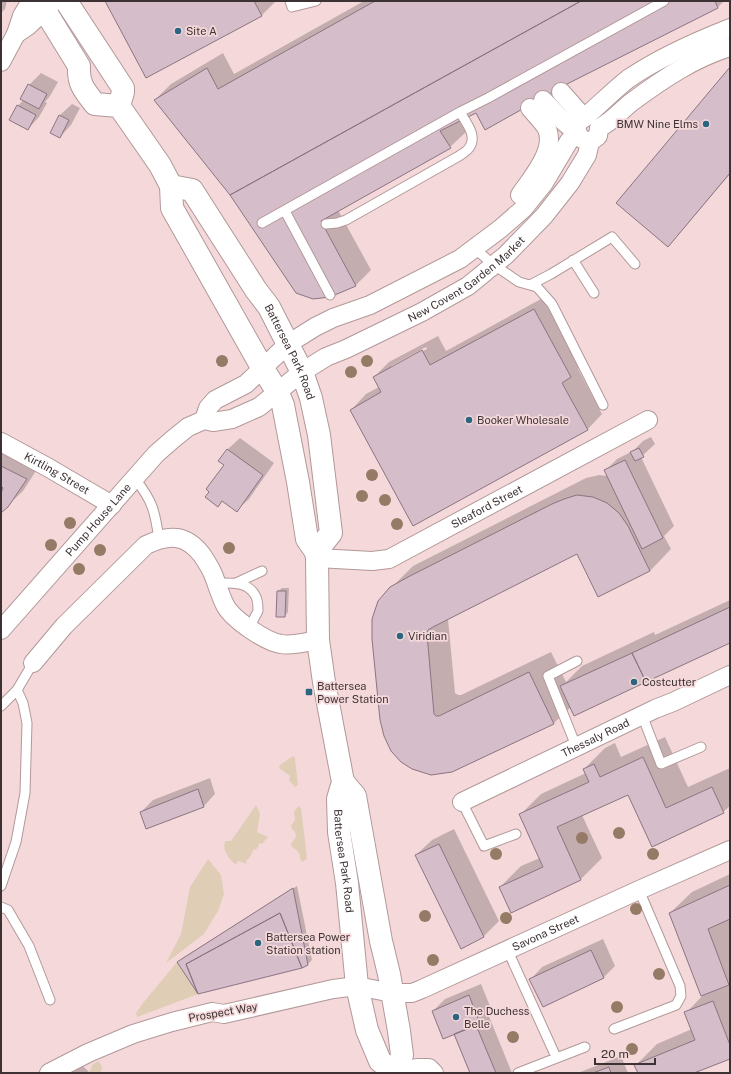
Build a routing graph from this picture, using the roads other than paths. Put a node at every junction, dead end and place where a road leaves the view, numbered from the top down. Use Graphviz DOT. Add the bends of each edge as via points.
graph roads {
  1 [pos="66,1"];
  2 [pos="290,1"];
  3 [pos="316,1"];
  4 [pos="664,1"];
  5 [pos="42,3"];
  6 [pos="730,28"];
  7 [pos="730,47"];
  8 [pos="1,62"];
  9 [pos="561,92"];
  10 [pos="120,106"];
  11 [pos="460,112"];
  12 [pos="586,129"];
  13 [pos="171,186"];
  14 [pos="285,211"];
  15 [pos="262,223"];
  16 [pos="326,224"];
  17 [pos="500,229"];
  18 [pos="474,248"];
  19 [pos="573,260"];
  20 [pos="635,264"];
  21 [pos="494,265"];
  22 [pos="530,285"];
  23 [pos="594,293"];
  24 [pos="330,295"];
  25 [pos="288,344"];
  26 [pos="263,369"];
  27 [pos="302,372"];
  28 [pos="277,391"];
  29 [pos="603,405"];
  30 [pos="204,420"];
  31 [pos="648,420"];
  32 [pos="1,442"];
  33 [pos="135,479"];
  34 [pos="112,505"];
  35 [pos="159,539"];
  36 [pos="317,555"];
  37 [pos="262,571"];
  38 [pos="236,583"];
  39 [pos="216,584"];
  40 [pos="249,628"];
  41 [pos="1,630"];
  42 [pos="309,642"];
  43 [pos="577,661"];
  44 [pos="33,663"];
  45 [pos="730,676"];
  46 [pos="17,690"];
  47 [pos="1,706"];
  48 [pos="642,715"];
  49 [pos="576,746"];
  50 [pos="701,747"];
  51 [pos="343,782"];
  52 [pos="462,802"];
  53 [pos="516,834"];
  54 [pos="730,850"];
  55 [pos="1,886"];
  56 [pos="639,890"];
  57 [pos="1,907"];
  58 [pos="508,951"];
  59 [pos="357,986"];
  60 [pos="392,993"];
  61 [pos="50,1000"];
  62 [pos="614,1029"];
  63 [pos="585,1046"];
  64 [pos="556,1057"];
  65 [pos="73,1068"];
  66 [pos="48,1073"];
  67 [pos="397,1073"];
  68 [pos="434,1073"];
  69 [pos="518,1073"];
  1 -- 10 [label="highway" via="123,88"];
  2 -- 3 [label="lane" via="292,6"];
  4 -- 11 [label="lane"];
  5 -- 8 [label="street" via="28,26 16,34"];
  5 -- 10 [label="highway" via="79,66 78,78 87,94 95,104"];
  6 -- 12 [label="street" via="679,50 638,73 612,92"];
  7 -- 12 [label="street, New Covent Garden Market" via="712,52 672,73 631,102 608,124"];
  9 -- 12 [label="street"];
  10 -- 13 [label="highway, Battersea Park Road" via="160,165"];
  11 -- 14 [label="lane"];
  11 -- 16 [label="lane" via="472,132 469,148 346,220"];
  12 -- 17 [label="street, New Covent Garden Market" via="569,141 544,183 523,209"];
  12 -- 17 [label="street" via="564,122 536,104 546,128 548,149"];
  12 -- 21 [label="street, New Covent Garden Market" via="587,155 570,183 544,216"];
  13 -- 25 [label="highway, Battersea Park Road" via="192,190 269,307"];
  13 -- 26 [label="highway, Battersea Park Road" via="172,208"];
  14 -- 15 [label="lane"];
  14 -- 24 [label="lane"];
  17 -- 18 [label="street, New Covent Garden Market"];
  18 -- 21 [label="lane"];
  18 -- 25 [label="street, New Covent Garden Market" via="460,259 412,284 370,305 333,318"];
  19 -- 20 [label="lane" via="612,236"];
  19 -- 22 [label="lane"];
  19 -- 23 [label="lane"];
  21 -- 22 [label="lane" via="519,282"];
  21 -- 27 [label="street, New Covent Garden Market" via="468,286 422,312 326,357"];
  22 -- 29 [label="lane" via="537,287 552,304"];
  25 -- 26 [label="street, New Covent Garden Market"];
  25 -- 27 [label="highway, Battersea Park Road"];
  26 -- 28 [label="highway, Battersea Park Road"];
  26 -- 30 [label="street" via="246,384 216,400 208,408"];
  27 -- 28 [label="street, New Covent Garden Market"];
  27 -- 36 [label="highway, Battersea Park Road" via="319,435 331,533"];
  28 -- 30 [label="street, Pump House Lane" via="259,407 236,417 213,422"];
  28 -- 36 [label="highway, Battersea Park Road" via="291,440 307,540"];
  30 -- 33 [label="street, Pump House Lane" via="188,427 161,449"];
  31 -- 36 [label="street, Sleaford Street" via="389,559 372,561"];
  32 -- 34 [label="street, Kirtling Street"];
  33 -- 34 [label="street, Pump House Lane"];
  33 -- 35 [label="lane" via="145,490 153,507"];
  34 -- 41 [label="street, Pump House Lane"];
  35 -- 39 [label="street" via="180,538 188,541 208,563"];
  35 -- 44 [label="street" via="146,545 64,626"];
  36 -- 42 [label="highway, Battersea Park Road"];
  37 -- 38 [label="lane"];
  38 -- 39 [label="lane"];
  38 -- 40 [label="lane" via="248,587 256,596 258,611"];
  39 -- 40 [label="street" via="225,606 236,620"];
  40 -- 42 [label="street" via="282,644"];
  42 -- 51 [label="highway, Battersea Park Road" via="324,682"];
  43 -- 49 [label="lane" via="548,676"];
  44 -- 46 [label="lane"];
  45 -- 48 [label="street, Thessaly Road"];
  46 -- 47 [label="lane"];
  46 -- 55 [label="lane" via="27,723 25,792 16,842"];
  48 -- 49 [label="street, Thessaly Road"];
  48 -- 50 [label="lane" via="661,764"];
  49 -- 52 [label="street, Thessaly Road"];
  51 -- 59 [label="highway, Battersea Park Road" via="338,799 339,832 347,883"];
  51 -- 60 [label="highway, Battersea Park Road" via="355,796"];
  52 -- 53 [label="lane" via="484,846"];
  54 -- 56 [label="street, Savona Street"];
  56 -- 58 [label="street, Savona Street"];
  56 -- 62 [label="lane" via="680,986 681,996 676,1004"];
  57 -- 61 [label="lane" via="8,910 29,946"];
  58 -- 60 [label="street, Savona Street" via="422,989"];
  58 -- 64 [label="lane"];
  59 -- 60 [label="street, Savona Street"];
  59 -- 65 [label="street, Prospect Way" via="333,989 224,1014 212,1012 172,1022 134,1034"];
  59 -- 67 [label="highway, Battersea Park Road" via="367,1030 380,1061"];
  60 -- 67 [label="highway, Battersea Park Road" via="402,1055"];
  63 -- 64 [label="lane"];
  64 -- 69 [label="lane"];
  65 -- 66 [label="street, Prospect Way"];
  67 -- 68 [label="street" via="429,1068"];
}
